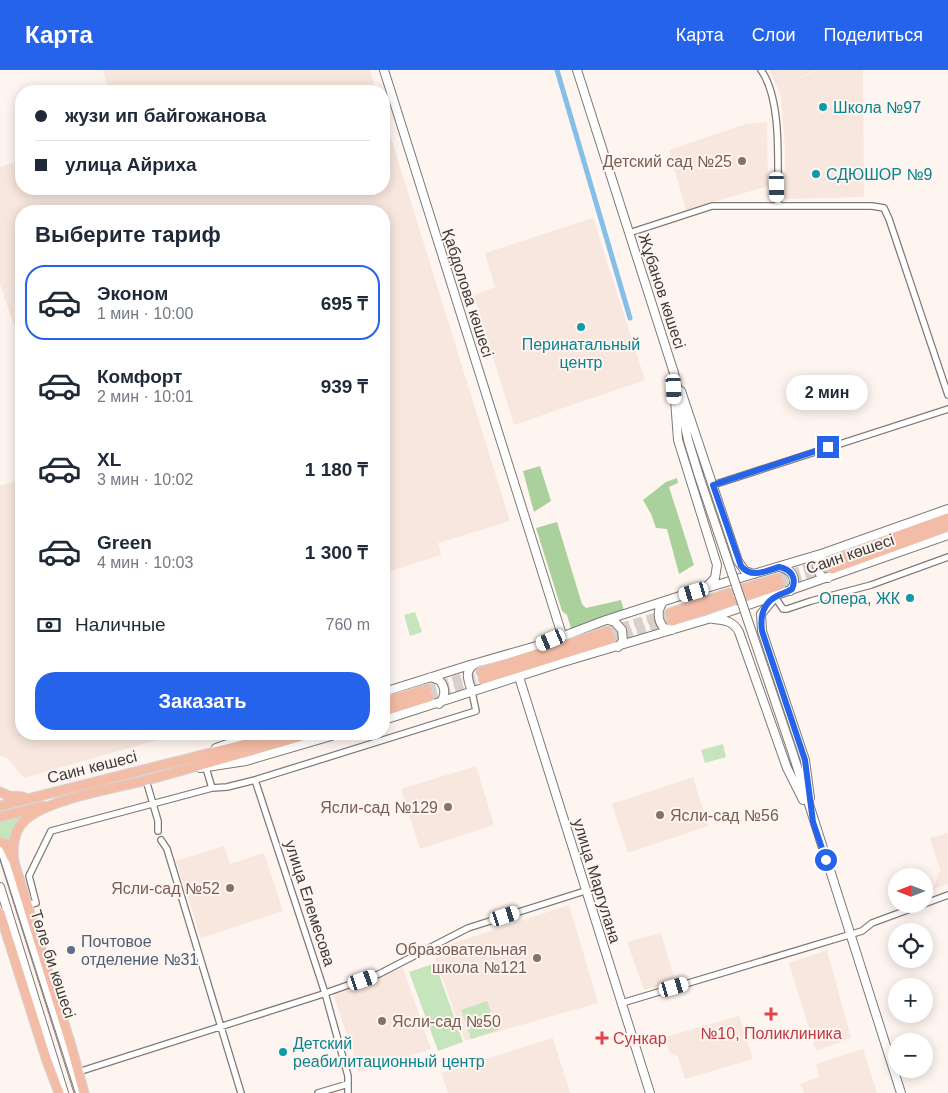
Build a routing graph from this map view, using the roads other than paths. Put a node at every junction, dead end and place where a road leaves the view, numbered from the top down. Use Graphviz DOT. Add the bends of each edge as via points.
graph roads {
  1 [pos="384,70"];
  2 [pos="577,70"];
  3 [pos="761,70"];
  4 [pos="389,85"];
  5 [pos="390,89"];
  6 [pos="778,205"];
  7 [pos="629,233"];
  8 [pos="674,372"];
  9 [pos="948,395"];
  10 [pos="948,409"];
  11 [pos="713,485"];
  12 [pos="948,509"];
  13 [pos="948,518"];
  14 [pos="948,527"];
  15 [pos="948,535"];
  16 [pos="948,557"];
  17 [pos="828,561"];
  18 [pos="779,567"];
  19 [pos="754,574"];
  20 [pos="828,578"];
  21 [pos="779,581"];
  22 [pos="704,589"];
  23 [pos="790,591"];
  24 [pos="743,593"];
  25 [pos="775,596"];
  26 [pos="731,597"];
  27 [pos="663,602"];
  28 [pos="708,619"];
  29 [pos="606,620"];
  30 [pos="671,621"];
  31 [pos="562,635"];
  32 [pos="610,635"];
  33 [pos="618,647"];
  34 [pos="477,663"];
  35 [pos="482,676"];
  36 [pos="431,677"];
  37 [pos="519,677"];
  38 [pos="390,690"];
  39 [pos="472,692"];
  40 [pos="390,701"];
  41 [pos="438,704"];
  42 [pos="390,708"];
  43 [pos="390,718"];
  44 [pos="390,737"];
  45 [pos="240,740"];
  46 [pos="258,740"];
  47 [pos="287,740"];
  48 [pos="318,740"];
  49 [pos="381,740"];
  50 [pos="192,758"];
  51 [pos="206,768"];
  52 [pos="178,771"];
  53 [pos="146,780"];
  54 [pos="254,780"];
  55 [pos="212,788"];
  56 [pos="0,792"];
  57 [pos="51,794"];
  58 [pos="67,800"];
  59 [pos="152,803"];
  60 [pos="0,806"];
  61 [pos="0,817"];
  62 [pos="813,822"];
  63 [pos="158,831"];
  64 [pos="161,840"];
  65 [pos="0,843"];
  66 [pos="14,862"];
  67 [pos="0,887"];
  68 [pos="585,891"];
  69 [pos="948,895"];
  70 [pos="28,905"];
  71 [pos="0,914"];
  72 [pos="850,934"];
  73 [pos="325,993"];
  74 [pos="622,1003"];
  75 [pos="221,1026"];
  76 [pos="76,1073"];
  77 [pos="348,1084"];
  78 [pos="59,1093"];
  79 [pos="64,1093"];
  80 [pos="82,1093"];
  81 [pos="241,1093"];
  82 [pos="318,1093"];
  83 [pos="348,1093"];
  84 [pos="650,1093"];
  85 [pos="901,1093"];
  1 -- 4 [label="main road, Қабдолова көшесі"];
  2 -- 7 [label="main road, Жұбанов көшесі"];
  3 -- 6 [label="street" via="774,98"];
  5 -- 31 [label="main road, Қабдолова көшесі"];
  6 -- 7 [label="street" via="712,206"];
  6 -- 9 [label="street" via="884,208"];
  7 -- 8 [label="main road, Жұбанов көшесі"];
  8 -- 11 [label="main road"];
  8 -- 22 [label="main road" via="678,440 716,565 715,578"];
  8 -- 62 [label="main road, Жұбанов көшесі, bridge" via="699,476"];
  10 -- 11 [label="street"];
  11 -- 19 [label="main road" via="741,566"];
  12 -- 17 [label="main road, Саин көшесі"];
  13 -- 17 [label="main road, Саин көшесі"];
  14 -- 17 [label="main road, Саин көшесі"];
  15 -- 20 [label="main road, Саин көшесі"];
  16 -- 25 [label="street" via="871,585 787,610 783,610"];
  17 -- 18 [label="main road, Саин көшесі"];
  17 -- 20 [label="main road" via="819,557 817,566 822,576"];
  18 -- 19 [label="main road, Саин көшесі"];
  18 -- 23 [label="main road" via="790,571 793,576 794,585"];
  19 -- 22 [label="main road, Саин көшесі"];
  20 -- 23 [label="main road, Саин көшесі"];
  21 -- 24 [label="main road"];
  22 -- 27 [label="main road, Саин көшесі"];
  23 -- 25 [label="main road, Саин көшесі"];
  25 -- 28 [label="main road, Саин көшесі"];
  25 -- 62 [label="main road" via="761,614 762,631 805,760"];
  26 -- 30 [label="main road, Саин көшесі"];
  27 -- 29 [label="main road, Саин көшесі"];
  27 -- 30 [label="main road" via="659,619 664,628"];
  28 -- 30 [label="main road, Саин көшесі"];
  28 -- 62 [label="main road" via="731,622 739,632 787,768"];
  29 -- 31 [label="main road, Саин көшесі"];
  29 -- 33 [label="main road" via="615,622 622,630 623,641"];
  30 -- 33 [label="main road, Саин көшесі"];
  31 -- 34 [label="main road, Саин көшесі" via="540,645"];
  32 -- 35 [label="main road"];
  33 -- 37 [label="main road, Саин көшесі"];
  34 -- 36 [label="main road"];
  34 -- 39 [label="main road" via="468,672"];
  36 -- 38 [label="main road"];
  36 -- 41 [label="main road" via="439,680 444,688 444,696"];
  37 -- 39 [label="main road, Саин көшесі"];
  37 -- 68 [label="main road, улица Маргулана"];
  39 -- 41 [label="main road"];
  39 -- 44 [label="street" via="476,710"];
  40 -- 42 [label="main road" via="428,693"];
  41 -- 43 [label="main road"];
  45 -- 50 [label="main road, Саин көшесі"];
  46 -- 50 [label="main road, Саин көшесі"];
  47 -- 52 [label="main road"];
  48 -- 51 [label="main road" via="246,761"];
  49 -- 54 [label="street"];
  50 -- 57 [label="main road, Саин көшесі"];
  51 -- 52 [label="main road"];
  51 -- 55 [label="street"];
  52 -- 53 [label="main road"];
  53 -- 58 [label="main road"];
  53 -- 59 [label="street"];
  54 -- 55 [label="street"];
  54 -- 73 [label="street, улица Елемесова"];
  55 -- 59 [label="street"];
  56 -- 57 [label="main road" via="15,797"];
  57 -- 60 [label="main road, Саин көшесі"];
  58 -- 61 [label="main road, Саин көшесі"];
  58 -- 66 [label="main road" via="26,820 14,840"];
  59 -- 63 [label="street"];
  59 -- 70 [label="street" via="51,831 29,876 36,903"];
  62 -- 72 [label="main road, Жұбанов көшесі"];
  64 -- 75 [label="street" via="167,849"];
  65 -- 66 [label="main road" via="5,844"];
  65 -- 76 [label="main road, Төле би көшесі" via="66,1051"];
  66 -- 70 [label="main road"];
  67 -- 79 [label="main road, Төле би көшесі"];
  68 -- 73 [label="street" via="468,928 379,974"];
  68 -- 74 [label="main road, улица Маргулана"];
  69 -- 72 [label="street"];
  70 -- 76 [label="main road"];
  71 -- 78 [label="main road"];
  72 -- 74 [label="street"];
  72 -- 85 [label="main road, Жұбанов көшесі"];
  73 -- 75 [label="street"];
  73 -- 77 [label="street, улица Елемесова"];
  74 -- 84 [label="main road, улица Маргулана"];
  75 -- 76 [label="street"];
  75 -- 81 [label="street"];
  76 -- 80 [label="main road"];
  77 -- 82 [label="street"];
  77 -- 83 [label="street, улица Елемесова"];
}
